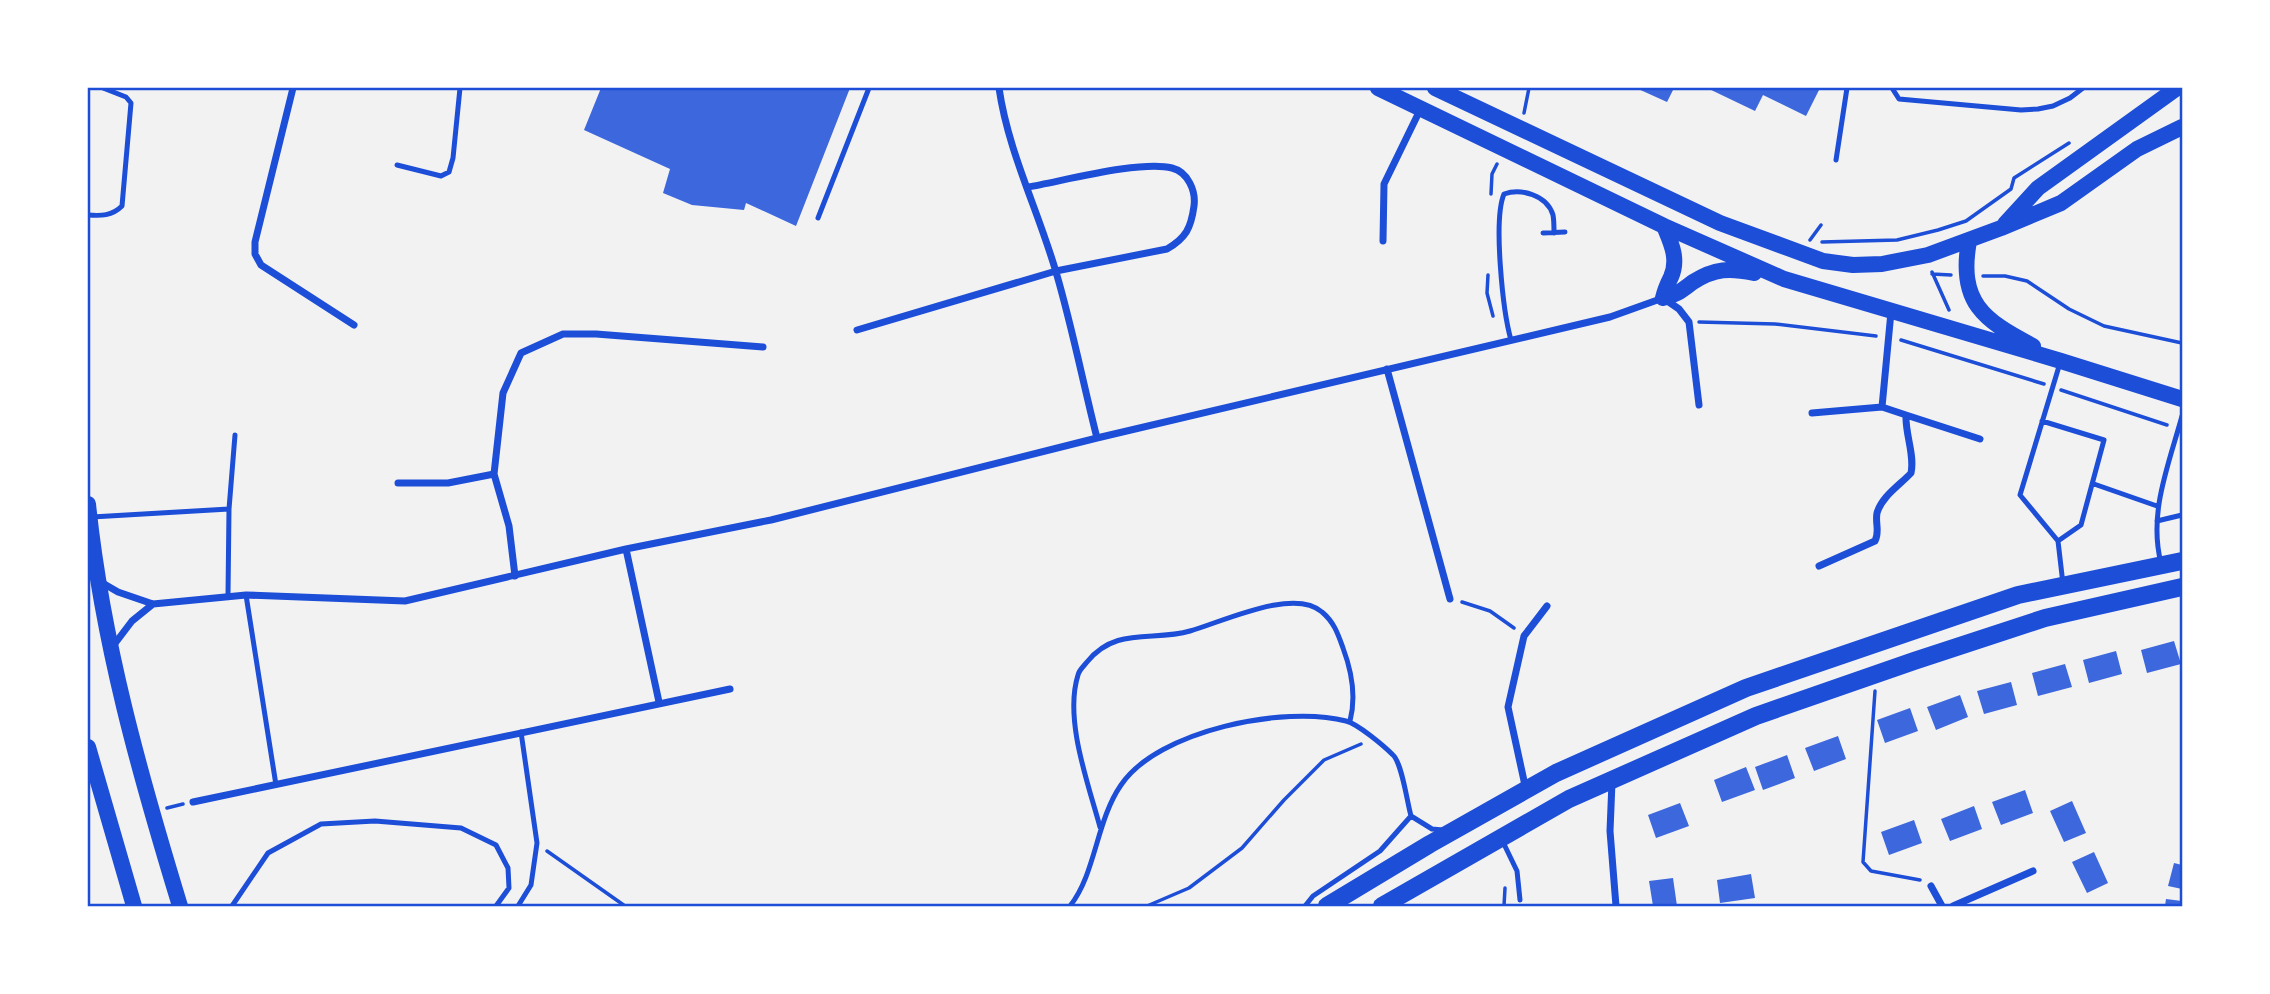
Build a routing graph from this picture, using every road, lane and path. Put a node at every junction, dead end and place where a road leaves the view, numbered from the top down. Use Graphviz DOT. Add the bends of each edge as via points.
graph roads {
  1 [pos="103,88"];
  2 [pos="293,88"];
  3 [pos="460,88"];
  4 [pos="869,88"];
  5 [pos="999,88"];
  6 [pos="1378,88"];
  7 [pos="1435,88"];
  8 [pos="1529,88"];
  9 [pos="1847,88"];
  10 [pos="1892,88"];
  11 [pos="2083,88"];
  12 [pos="2177,88"];
  13 [pos="1421,108"];
  14 [pos="2182,127"];
  15 [pos="1520,128"];
  16 [pos="2077,138"];
  17 [pos="1836,160"];
  18 [pos="397,165"];
  19 [pos="1028,187"];
  20 [pos="88,215"];
  21 [pos="818,218"];
  22 [pos="1821,225"];
  23 [pos="1664,226"];
  24 [pos="2001,228"];
  25 [pos="1565,232"];
  26 [pos="1543,233"];
  27 [pos="1554,233"];
  28 [pos="1923,234"];
  29 [pos="1383,241"];
  30 [pos="1969,241"];
  31 [pos="1802,247"];
  32 [pos="1928,255"];
  33 [pos="1056,271"];
  34 [pos="1932,274"];
  35 [pos="1965,275"];
  36 [pos="1784,279"];
  37 [pos="1663,298"];
  38 [pos="1892,311"];
  39 [pos="1689,322"];
  40 [pos="354,325"];
  41 [pos="1948,329"];
  42 [pos="857,330"];
  43 [pos="1889,337"];
  44 [pos="1511,340"];
  45 [pos="2182,343"];
  46 [pos="763,347"];
  47 [pos="2061,361"];
  48 [pos="1387,369"];
  49 [pos="2053,387"];
  50 [pos="2182,399"];
  51 [pos="1699,405"];
  52 [pos="1882,407"];
  53 [pos="1812,413"];
  54 [pos="1906,415"];
  55 [pos="2182,416"];
  56 [pos="2042,421"];
  57 [pos="2179,428"];
  58 [pos="235,435"];
  59 [pos="1097,438"];
  60 [pos="1980,439"];
  61 [pos="2174,446"];
  62 [pos="2182,451"];
  63 [pos="494,474"];
  64 [pos="398,484"];
  65 [pos="2094,484"];
  66 [pos="2157,506"];
  67 [pos="229,509"];
  68 [pos="88,510"];
  69 [pos="2182,515"];
  70 [pos="2157,521"];
  71 [pos="2059,541"];
  72 [pos="626,549"];
  73 [pos="2182,561"];
  74 [pos="1819,566"];
  75 [pos="2162,566"];
  76 [pos="515,576"];
  77 [pos="98,580"];
  78 [pos="2064,587"];
  79 [pos="2182,587"];
  80 [pos="246,595"];
  81 [pos="228,596"];
  82 [pos="1450,599"];
  83 [pos="153,604"];
  84 [pos="1547,606"];
  85 [pos="1524,636"];
  86 [pos="110,649"];
  87 [pos="1871,675"];
  88 [pos="730,689"];
  89 [pos="659,702"];
  90 [pos="1350,721"];
  91 [pos="522,732"];
  92 [pos="1373,739"];
  93 [pos="88,747"];
  94 [pos="1612,780"];
  95 [pos="276,785"];
  96 [pos="1526,790"];
  97 [pos="192,802"];
  98 [pos="152,813"];
  99 [pos="1410,816"];
  100 [pos="1100,828"];
  101 [pos="1453,831"];
  102 [pos="1501,838"];
  103 [pos="537,843"];
  104 [pos="2033,871"];
  105 [pos="1506,878"];
  106 [pos="1931,886"];
  107 [pos="1520,900"];
  108 [pos="134,906"];
  109 [pos="180,906"];
  110 [pos="232,906"];
  111 [pos="496,906"];
  112 [pos="518,906"];
  113 [pos="625,906"];
  114 [pos="1070,906"];
  115 [pos="1147,906"];
  116 [pos="1305,906"];
  117 [pos="1327,906"];
  118 [pos="1382,906"];
  119 [pos="1504,906"];
  120 [pos="1616,906"];
  121 [pos="1942,906"];
  122 [pos="1954,906"];
  1 -- 20 [label="lane" via="131,103 122,206 108,215"];
  2 -- 40 [label="street" via="255,254 266,268"];
  3 -- 18 [label="lane" via="449,172 441,176"];
  4 -- 21 [label="lane"];
  5 -- 19 [label="street" via="1010,141"];
  6 -- 13 [label="main road"];
  7 -- 15 [label="main road"];
  8 -- 15 [label="path"];
  9 -- 17 [label="lane"];
  10 -- 11 [label="lane" via="1899,99 2021,110 2053,106"];
  12 -- 24 [label="main road" via="2038,188"];
  13 -- 23 [label="main road"];
  13 -- 29 [label="street" via="1384,184"];
  14 -- 24 [label="main road" via="2137,149 2061,203"];
  15 -- 31 [label="main road" via="1720,223"];
  16 -- 28 [label="path" via="2014,178 2011,189 1966,221"];
  19 -- 33 [label="street"];
  19 -- 33 [label="street" via="1147,166 1174,168 1187,177 1194,192 1191,223 1182,240 1167,249"];
  22 -- 31 [label="path"];
  23 -- 36 [label="main road"];
  23 -- 37 [label="main road" via="1675,252"];
  24 -- 30 [label="main road"];
  25 -- 27 [label="lane"];
  26 -- 27 [label="lane"];
  27 -- 44 [label="lane" via="1547,204 1532,194 1504,194 1500,204 1504,316"];
  28 -- 31 [label="path"];
  28 -- 32 [label="path"];
  30 -- 32 [label="main road"];
  30 -- 35 [label="main road"];
  31 -- 32 [label="main road" via="1823,261 1853,265"];
  32 -- 34 [label="path"];
  33 -- 42 [label="street"];
  33 -- 59 [label="street"];
  34 -- 35 [label="path"];
  34 -- 41 [label="path" via="1952,315"];
  35 -- 45 [label="path" via="2027,281 2104,326"];
  35 -- 47 [label="main road" via="1983,315"];
  36 -- 37 [label="main road" via="1731,269 1706,274 1678,295"];
  36 -- 38 [label="main road"];
  37 -- 39 [label="street"];
  37 -- 44 [label="street" via="1610,317"];
  38 -- 41 [label="main road"];
  38 -- 43 [label="street"];
  39 -- 43 [label="path" via="1774,324"];
  39 -- 51 [label="street"];
  41 -- 47 [label="main road"];
  43 -- 49 [label="path"];
  43 -- 52 [label="street"];
  44 -- 48 [label="street"];
  46 -- 63 [label="street" via="563,334 521,353 503,393"];
  47 -- 49 [label="lane"];
  47 -- 50 [label="main road"];
  48 -- 59 [label="street"];
  48 -- 82 [label="street"];
  49 -- 56 [label="lane"];
  49 -- 57 [label="path"];
  52 -- 53 [label="street"];
  52 -- 54 [label="street"];
  54 -- 60 [label="street"];
  54 -- 74 [label="street" via="1913,466 1880,506 1878,536"];
  55 -- 57 [label="lane"];
  56 -- 65 [label="lane" via="2104,440"];
  56 -- 71 [label="lane" via="2020,495"];
  57 -- 61 [label="lane"];
  58 -- 67 [label="lane"];
  59 -- 72 [label="street" via="771,520"];
  61 -- 62 [label="lane"];
  61 -- 66 [label="lane"];
  63 -- 64 [label="street" via="447,484"];
  63 -- 76 [label="street" via="509,526"];
  65 -- 66 [label="lane"];
  65 -- 71 [label="lane" via="2081,525"];
  66 -- 70 [label="lane"];
  67 -- 68 [label="lane"];
  67 -- 81 [label="lane"];
  68 -- 77 [label="main road"];
  69 -- 70 [label="lane"];
  70 -- 75 [label="lane"];
  71 -- 78 [label="lane"];
  72 -- 76 [label="street"];
  72 -- 89 [label="street"];
  73 -- 75 [label="highway"];
  75 -- 78 [label="highway"];
  76 -- 80 [label="street" via="405,601"];
  77 -- 83 [label="street"];
  77 -- 86 [label="main road"];
  78 -- 96 [label="highway" via="2018,595 1746,688"];
  79 -- 87 [label="highway" via="2057,615"];
  80 -- 81 [label="street"];
  80 -- 95 [label="lane"];
  81 -- 83 [label="street"];
  82 -- 85 [label="path" via="1490,611"];
  83 -- 86 [label="street"];
  84 -- 85 [label="street"];
  85 -- 96 [label="street" via="1508,707"];
  86 -- 98 [label="main road"];
  87 -- 94 [label="highway" via="1756,716"];
  87 -- 106 [label="path" via="1875,687 1863,862 1871,871"];
  88 -- 89 [label="street"];
  89 -- 91 [label="street"];
  90 -- 92 [label="lane"];
  90 -- 100 [label="lane" via="1291,715 1230,725 1177,742 1143,761 1121,785"];
  90 -- 100 [label="lane" via="1355,702 1336,627 1321,610 1298,603 1256,609 1177,635 1136,635 1098,648 1078,673 1074,710 1080,754"];
  91 -- 95 [label="street"];
  91 -- 103 [label="lane"];
  92 -- 99 [label="lane" via="1396,757"];
  92 -- 115 [label="path" via="1324,760 1242,848 1189,888"];
  93 -- 108 [label="main road"];
  94 -- 102 [label="highway"];
  94 -- 120 [label="street" via="1610,831"];
  95 -- 97 [label="street"];
  96 -- 101 [label="highway"];
  97 -- 98 [label="path"];
  98 -- 109 [label="main road"];
  99 -- 101 [label="lane" via="1432,829"];
  99 -- 116 [label="lane" via="1380,851"];
  100 -- 114 [label="lane" via="1080,894"];
  101 -- 117 [label="highway"];
  102 -- 107 [label="lane" via="1517,871"];
  102 -- 118 [label="highway"];
  103 -- 112 [label="lane" via="531,885"];
  103 -- 113 [label="path"];
  104 -- 122 [label="street"];
  105 -- 119 [label="path"];
  106 -- 121 [label="street"];
  110 -- 111 [label="lane" via="268,853 321,824 375,821 461,828 496,845 508,868 509,888"];
}
